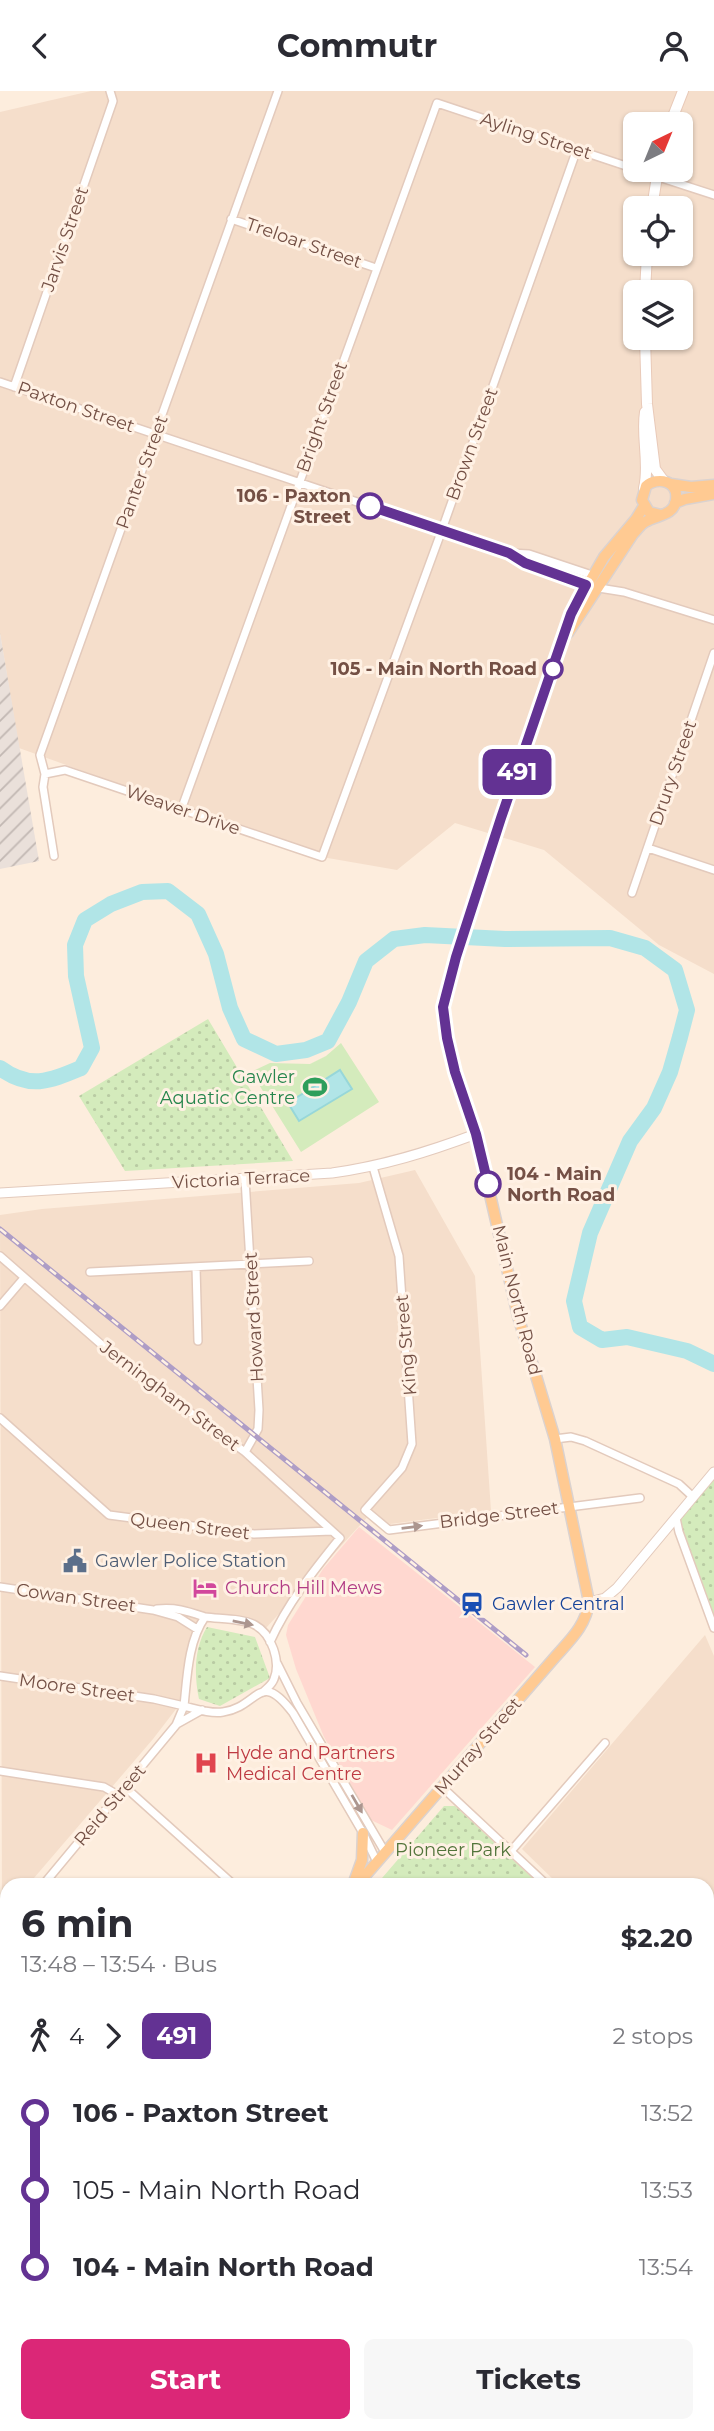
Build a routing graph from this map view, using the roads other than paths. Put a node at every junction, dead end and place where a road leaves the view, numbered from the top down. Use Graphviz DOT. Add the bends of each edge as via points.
graph roads {
  1 [pos="110,91"];
  2 [pos="278,91"];
  3 [pos="683,91"];
  4 [pos="437,103"];
  5 [pos="675,112"];
  6 [pos="576,149"];
  7 [pos="623,165"];
  8 [pos="680,182"];
  9 [pos="714,195"];
  10 [pos="231,219"];
  11 [pos="376,268"];
  12 [pos="645,350"];
  13 [pos="0,382"];
  14 [pos="14,387"];
  15 [pos="647,404"];
  16 [pos="156,434"];
  17 [pos="667,482"];
  18 [pos="299,483"];
  19 [pos="714,487"];
  20 [pos="644,488"];
  21 [pos="676,503"];
  22 [pos="644,506"];
  23 [pos="661,515"];
  24 [pos="442,530"];
  25 [pos="633,534"];
  26 [pos="606,576"];
  27 [pos="589,580"];
  28 [pos="599,588"];
  29 [pos="624,592"];
  30 [pos="714,620"];
  31 [pos="563,641"];
  32 [pos="714,653"];
  33 [pos="44,774"];
  34 [pos="181,810"];
  35 [pos="648,848"];
  36 [pos="54,856"];
  37 [pos="322,857"];
  38 [pos="714,870"];
  39 [pos="632,893"];
  40 [pos="476,1134"];
  41 [pos="373,1167"];
  42 [pos="245,1179"];
  43 [pos="0,1193"];
  44 [pos="0,1256"];
  45 [pos="309,1261"];
  46 [pos="251,1265"];
  47 [pos="196,1267"];
  48 [pos="90,1272"];
  49 [pos="24,1278"];
  50 [pos="0,1306"];
  51 [pos="198,1341"];
  52 [pos="0,1419"];
  53 [pos="555,1439"];
  54 [pos="245,1452"];
  55 [pos="714,1472"];
  56 [pos="692,1496"];
  57 [pos="640,1498"];
  58 [pos="569,1506"];
  59 [pos="365,1510"];
  60 [pos="676,1518"];
  61 [pos="333,1531"];
  62 [pos="0,1587"];
  63 [pos="589,1602"];
  64 [pos="153,1610"];
  65 [pos="205,1617"];
  66 [pos="714,1628"];
  67 [pos="197,1629"];
  68 [pos="270,1642"];
  69 [pos="276,1659"];
  70 [pos="0,1677"];
  71 [pos="186,1683"];
  72 [pos="263,1692"];
  73 [pos="155,1699"];
  74 [pos="184,1706"];
  75 [pos="202,1710"];
  76 [pos="176,1725"];
  77 [pos="605,1743"];
  78 [pos="0,1771"];
  79 [pos="125,1787"];
  80 [pos="442,1787"];
  81 [pos="118,1795"];
  82 [pos="363,1833"];
  83 [pos="400,1836"];
  84 [pos="376,1837"];
  85 [pos="511,1851"];
  86 [pos="386,1852"];
  87 [pos="377,1862"];
  88 [pos="49,1878"];
  89 [pos="226,1878"];
  90 [pos="357,1878"];
  91 [pos="362,1878"];
  92 [pos="540,1878"];
  1 -- 14 [label="street, Jarvis Street" via="113,101"];
  2 -- 10 [label="street, Panter Street"];
  3 -- 5 [label="main road"];
  4 -- 6 [label="street, Ayling Street"];
  4 -- 11 [label="street, Bright Street"];
  6 -- 7 [label="street, Ayling Street"];
  6 -- 24 [label="street, Brown Street"];
  8 -- 9 [label="street, Ayling Street"];
  10 -- 11 [label="street, Treloar Street"];
  10 -- 16 [label="street, Panter Street"];
  11 -- 18 [label="street, Bright Street"];
  12 -- 15 [label="main road"];
  13 -- 14 [label="street, Paxton Street"];
  14 -- 16 [label="street, Paxton Street"];
  15 -- 17 [label="main road" via="655,469"];
  15 -- 20 [label="main road"];
  16 -- 18 [label="street, Paxton Street"];
  16 -- 33 [label="street, Panter Street" via="40,755"];
  17 -- 19 [label="main road"];
  17 -- 20 [label="main road" via="653,481"];
  17 -- 21 [label="main road" via="676,493"];
  18 -- 24 [label="street, Paxton Street"];
  18 -- 34 [label="street, Bright Street"];
  19 -- 21 [label="main road"];
  20 -- 22 [label="main road"];
  21 -- 23 [label="main road"];
  22 -- 23 [label="main road"];
  22 -- 27 [label="main road, Main North Road"];
  23 -- 25 [label="main road, Main North Road"];
  24 -- 27 [label="street, Paxton Street" via="525,563"];
  24 -- 37 [label="street, Brown Street"];
  25 -- 26 [label="main road, Main North Road"];
  25 -- 27 [label="main road" via="596,581"];
  26 -- 28 [label="main road, Main North Road"];
  26 -- 29 [label="street"];
  27 -- 31 [label="main road, Main North Road"];
  28 -- 29 [label="street"];
  28 -- 31 [label="main road, Main North Road"];
  29 -- 30 [label="street"];
  31 -- 40 [label="main road, Main North Road" via="443,1007 455,1072"];
  32 -- 35 [label="street, Drury Street"];
  33 -- 34 [label="street, Weaver Drive" via="65,769"];
  33 -- 36 [label="street, Panter Street"];
  34 -- 37 [label="street, Weaver Drive"];
  35 -- 38 [label="street"];
  35 -- 39 [label="street, Drury Street"];
  40 -- 41 [label="street, Victoria Terrace"];
  40 -- 53 [label="main road, Main North Road" via="519,1316"];
  41 -- 42 [label="street, Victoria Terrace"];
  41 -- 59 [label="street, King Street" via="399,1256 412,1444 402,1468"];
  42 -- 43 [label="street, Victoria Terrace"];
  42 -- 46 [label="street, Howard Street"];
  44 -- 49 [label="street, Jerningham Street"];
  45 -- 46 [label="street"];
  46 -- 47 [label="street"];
  46 -- 54 [label="street, Howard Street" via="259,1417 256,1435"];
  47 -- 48 [label="street"];
  47 -- 51 [label="street"];
  49 -- 50 [label="street"];
  49 -- 54 [label="street, Jerningham Street" via="126,1366"];
  52 -- 61 [label="street, Queen Street" via="109,1515 254,1534"];
  53 -- 56 [label="street" via="585,1441 679,1484"];
  53 -- 58 [label="main road, Main North Road"];
  54 -- 61 [label="street, Jerningham Street"];
  55 -- 56 [label="street"];
  56 -- 60 [label="street"];
  57 -- 58 [label="street, Bridge Street"];
  59 -- 58 [label="street, Bridge Street, one-way" via="389,1530"];
  58 -- 63 [label="main road, Main North Road"];
  60 -- 63 [label="street" via="617,1588 605,1598"];
  60 -- 66 [label="street"];
  61 -- 68 [label="street, Jerningham Street" via="340,1538"];
  62 -- 64 [label="street, Cowan Street"];
  63 -- 80 [label="main road, Murray Street" via="582,1625"];
  64 -- 65 [label="street, Cowan Street" via="174,1607"];
  64 -- 67 [label="street, Cowan Street"];
  65 -- 67 [label="street"];
  65 -- 68 [label="street, one-way" via="253,1624"];
  67 -- 71 [label="street"];
  68 -- 69 [label="street"];
  69 -- 72 [label="street" via="272,1683"];
  69 -- 84 [label="street, one-way"];
  70 -- 73 [label="street, Moore Street"];
  71 -- 73 [label="street, Moore Street" via="180,1696"];
  71 -- 74 [label="street"];
  72 -- 75 [label="street" via="230,1710"];
  72 -- 82 [label="street" via="276,1693 293,1713"];
  73 -- 74 [label="street, Moore Street"];
  74 -- 75 [label="street"];
  74 -- 76 [label="street, Reid Street"];
  75 -- 76 [label="street, Reid Street"];
  76 -- 79 [label="street, Reid Street"];
  77 -- 85 [label="street"];
  78 -- 81 [label="street" via="104,1787"];
  79 -- 81 [label="street, Reid Street"];
  79 -- 89 [label="street"];
  80 -- 83 [label="main road, Murray Street"];
  80 -- 85 [label="street"];
  81 -- 88 [label="street, Reid Street"];
  82 -- 87 [label="street"];
  82 -- 90 [label="main road"];
  83 -- 84 [label="street" via="390,1840"];
  83 -- 86 [label="main road, Murray Street"];
  84 -- 86 [label="street"];
  85 -- 92 [label="street"];
  86 -- 87 [label="main road, Murray Street"];
  87 -- 91 [label="main road, Murray Street"];
}
